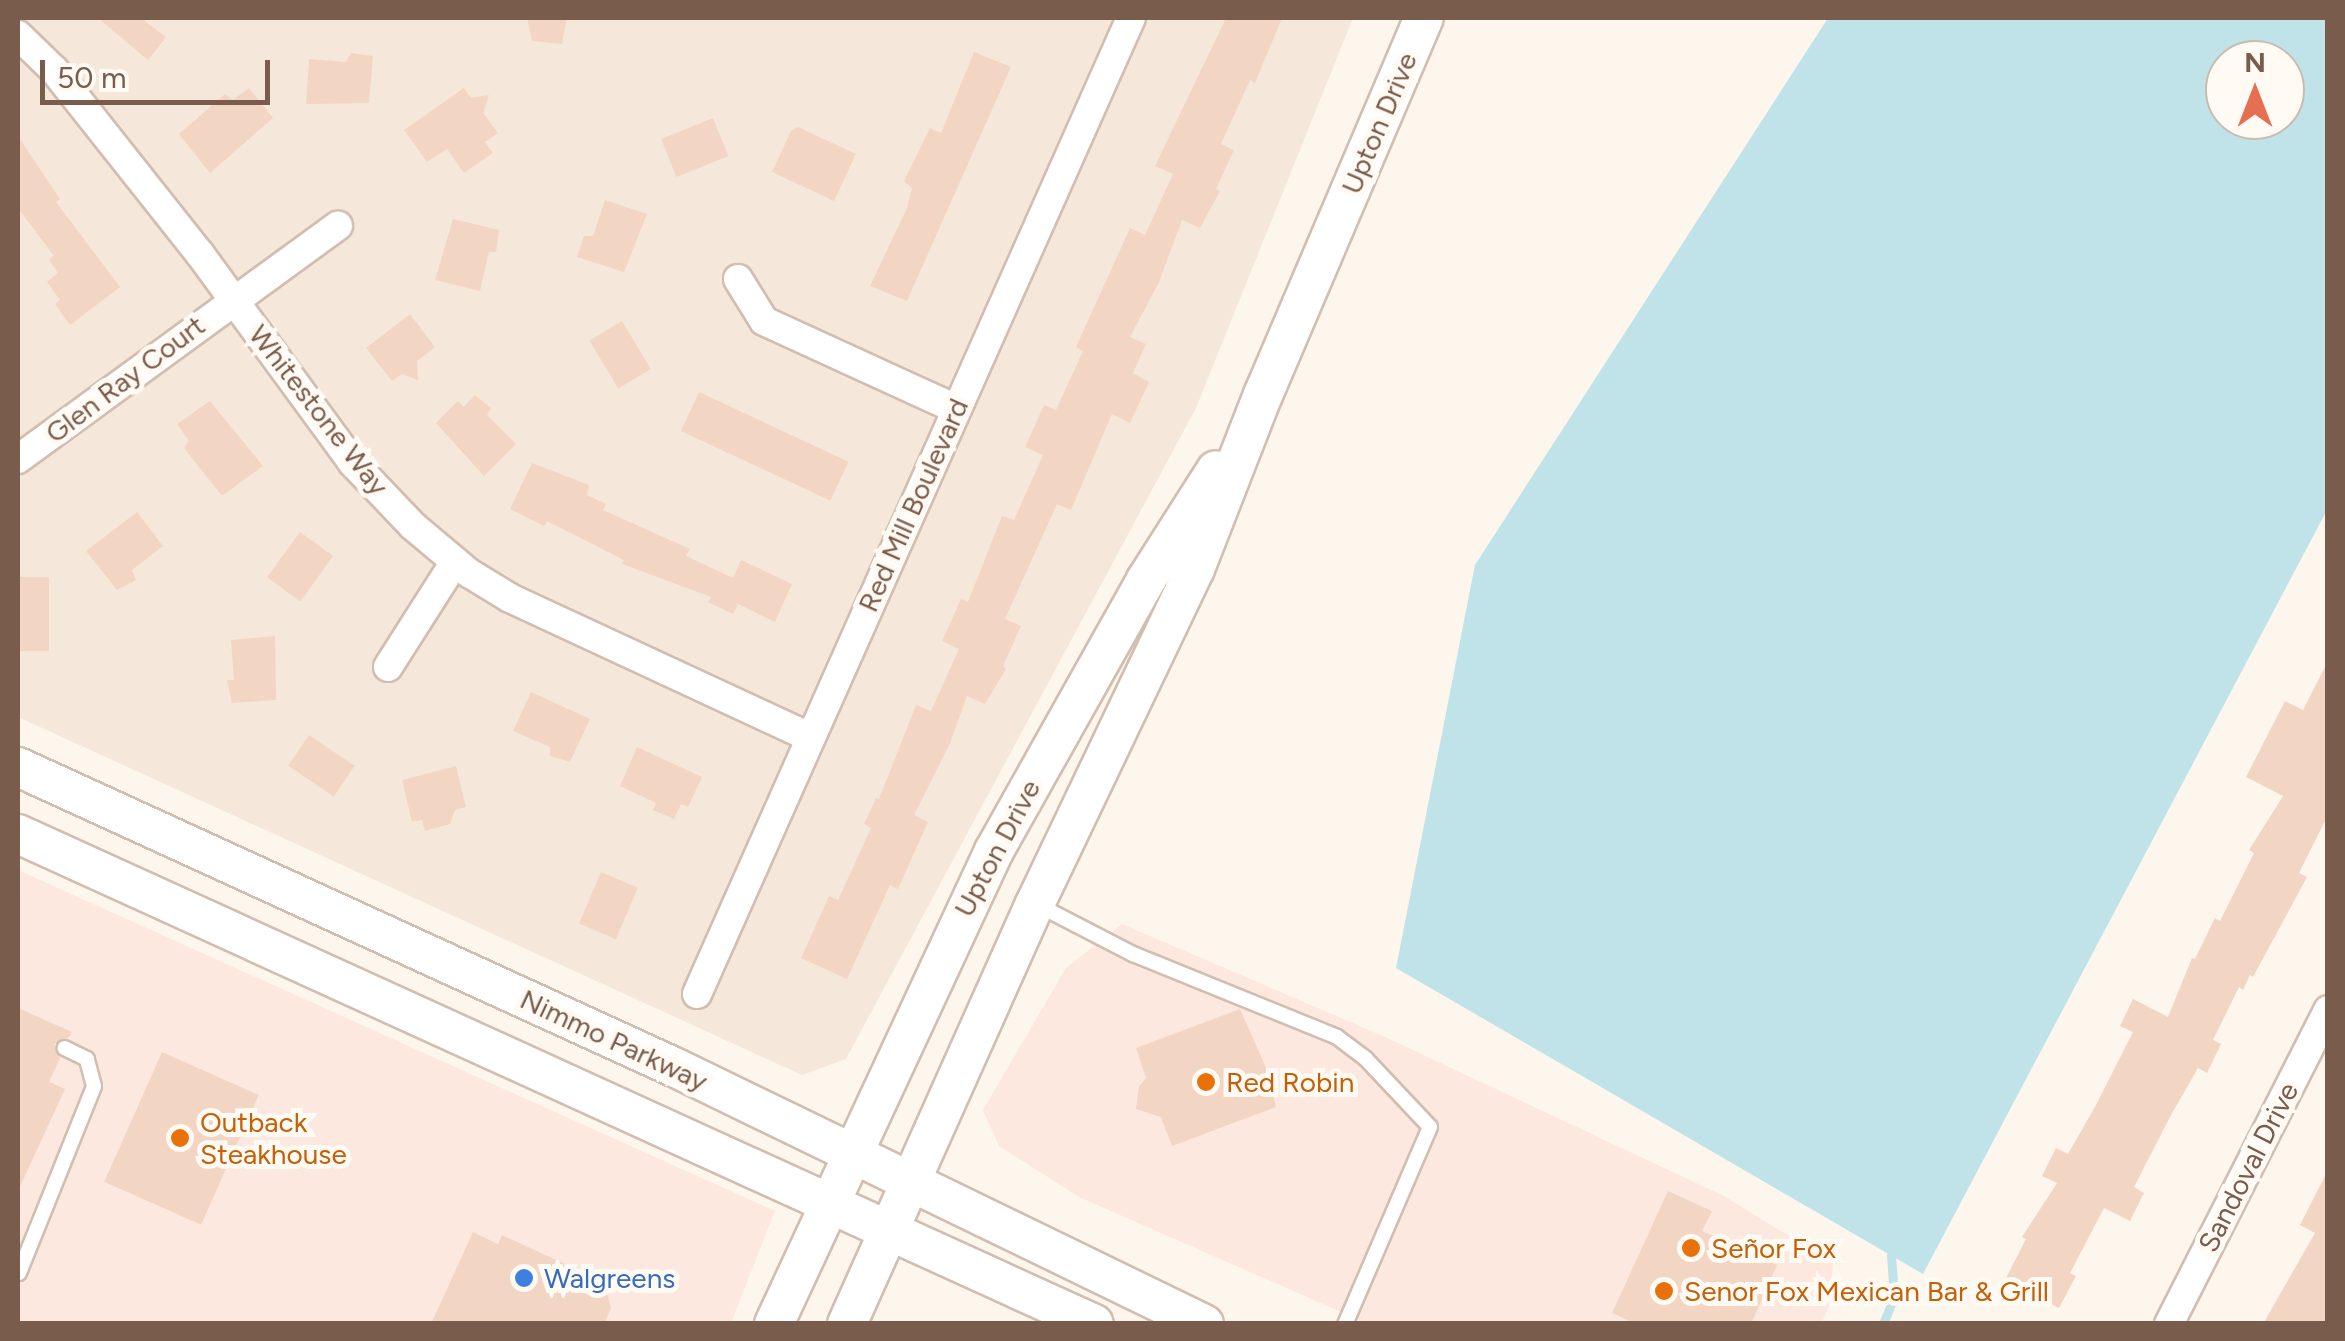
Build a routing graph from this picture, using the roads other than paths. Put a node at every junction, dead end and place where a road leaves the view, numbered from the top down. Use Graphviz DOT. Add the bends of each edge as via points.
graph roads {
  1 [pos="1132,18"];
  2 [pos="1424,18"];
  3 [pos="18,35"];
  4 [pos="338,226"];
  5 [pos="738,279"];
  6 [pos="233,299"];
  7 [pos="1263,395"];
  8 [pos="956,409"];
  9 [pos="18,460"];
  10 [pos="454,562"];
  11 [pos="388,666"];
  12 [pos="810,737"];
  13 [pos="18,768"];
  14 [pos="18,834"];
  15 [pos="1035,904"];
  16 [pos="697,994"];
  17 [pos="2328,1010"];
  18 [pos="64,1048"];
  19 [pos="852,1152"];
  20 [pos="912,1180"];
  21 [pos="829,1202"];
  22 [pos="890,1231"];
  23 [pos="19,1274"];
  24 [pos="774,1324"];
  25 [pos="847,1324"];
  26 [pos="1094,1324"];
  27 [pos="1204,1324"];
  28 [pos="1345,1324"];
  29 [pos="2169,1324"];
  1 -- 8 [label="street, Red Mill Boulevard"];
  2 -- 7 [label="main road, Upton Drive"];
  3 -- 6 [label="street, Whitestone Way" via="54,70"];
  4 -- 6 [label="street, Glen Ray Court"];
  5 -- 8 [label="street" via="764,321"];
  6 -- 9 [label="street, Glen Ray Court"];
  6 -- 10 [label="street, Whitestone Way" via="352,462"];
  7 -- 15 [label="main road, Upton Drive" via="1196,569"];
  7 -- 19 [label="main road, Upton Drive" via="1146,580 994,851"];
  8 -- 12 [label="street, Red Mill Boulevard"];
  10 -- 11 [label="street"];
  10 -- 12 [label="street, Whitestone Way" via="510,598"];
  12 -- 16 [label="street, Red Mill Boulevard"];
  13 -- 19 [label="main road, Nimmo Parkway"];
  14 -- 21 [label="main road, Nimmo Parkway"];
  15 -- 20 [label="main road, Upton Drive"];
  15 -- 28 [label="lane" via="1133,954 1337,1038 1430,1127"];
  17 -- 29 [label="street, Sandoval Drive"];
  18 -- 23 [label="lane" via="87,1059 94,1086"];
  19 -- 20 [label="main road, Nimmo Parkway"];
  19 -- 21 [label="main road, Upton Drive"];
  20 -- 22 [label="main road, Upton Drive"];
  20 -- 27 [label="main road, Nimmo Parkway"];
  21 -- 22 [label="main road, Nimmo Parkway"];
  21 -- 24 [label="main road, Upton Drive"];
  22 -- 25 [label="main road, Upton Drive"];
  22 -- 26 [label="main road, Nimmo Parkway"];
}
